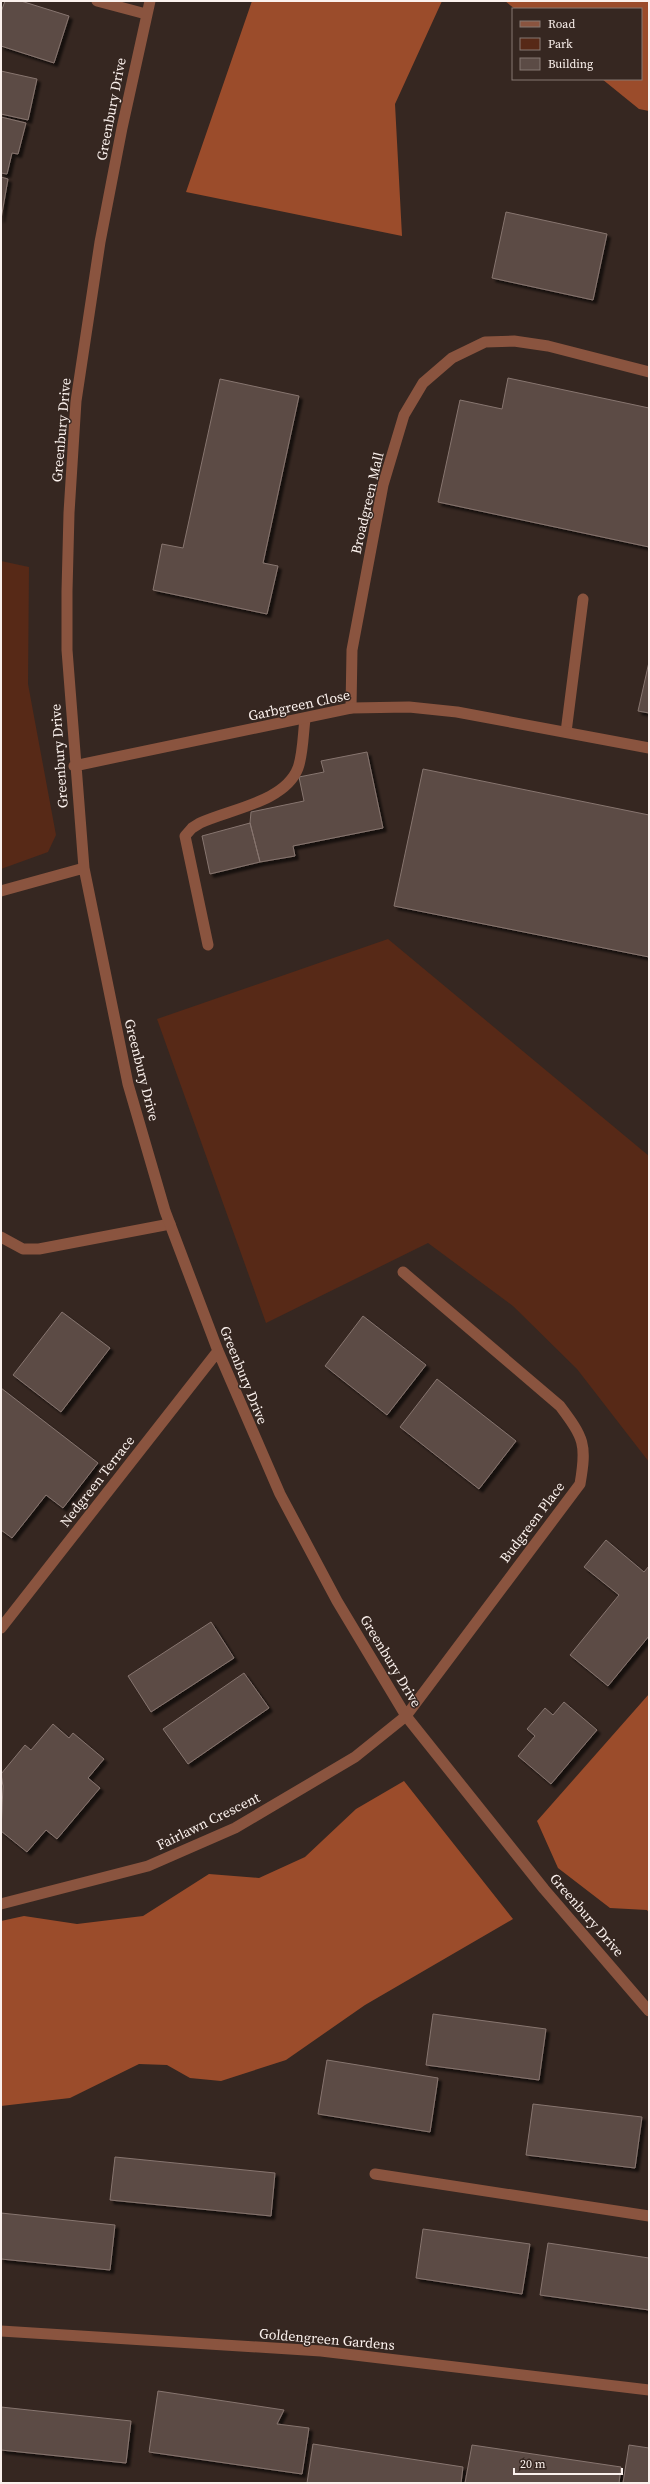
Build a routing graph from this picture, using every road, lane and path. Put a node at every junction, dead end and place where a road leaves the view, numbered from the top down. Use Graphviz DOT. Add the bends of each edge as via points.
graph roads {
  1 [pos="97,1"];
  2 [pos="150,1"];
  3 [pos="146,14"];
  4 [pos="649,372"];
  5 [pos="583,599"];
  6 [pos="351,708"];
  7 [pos="305,720"];
  8 [pos="566,732"];
  9 [pos="649,748"];
  10 [pos="74,766"];
  11 [pos="84,868"];
  12 [pos="1,891"];
  13 [pos="208,945"];
  14 [pos="170,1224"];
  15 [pos="1,1237"];
  16 [pos="403,1272"];
  17 [pos="218,1351"];
  18 [pos="1,1628"];
  19 [pos="406,1716"];
  20 [pos="1,1904"];
  21 [pos="649,2011"];
  22 [pos="375,2174"];
  23 [pos="649,2216"];
  24 [pos="1,2331"];
  25 [pos="649,2390"];
  1 -- 3 [label="street"];
  2 -- 3 [label="street, Greenbury Drive"];
  3 -- 10 [label="street, Greenbury Drive" via="100,242 76,401 69,513 67,650"];
  4 -- 6 [label="street, Broadgreen Mall" via="548,346 514,341 485,342 452,358 424,383 404,415 383,485 352,650"];
  5 -- 8 [label="street"];
  6 -- 7 [label="street, Garbgreen Close"];
  6 -- 8 [label="street, Garbgreen Close" via="409,707 457,712"];
  7 -- 10 [label="street, Garbgreen Close"];
  7 -- 13 [label="street" via="298,767 292,780 281,791 200,823 185,836"];
  8 -- 9 [label="street, Garbgreen Close"];
  10 -- 11 [label="street, Greenbury Drive"];
  11 -- 12 [label="street"];
  11 -- 14 [label="street, Greenbury Drive" via="128,1084"];
  14 -- 15 [label="street" via="39,1248 23,1249"];
  14 -- 17 [label="street, Greenbury Drive"];
  16 -- 19 [label="street, Budgreen Place" via="560,1406 578,1430 585,1456 580,1484"];
  17 -- 18 [label="street, Nedgreen Terrace"];
  17 -- 19 [label="street, Greenbury Drive" via="280,1494 337,1601"];
  19 -- 20 [label="street, Fairlawn Crescent" via="355,1757 235,1828 148,1866"];
  19 -- 21 [label="street, Greenbury Drive" via="544,1889"];
  22 -- 23 [label="street"];
  24 -- 25 [label="street, Goldengreen Gardens" via="321,2352"];
}
